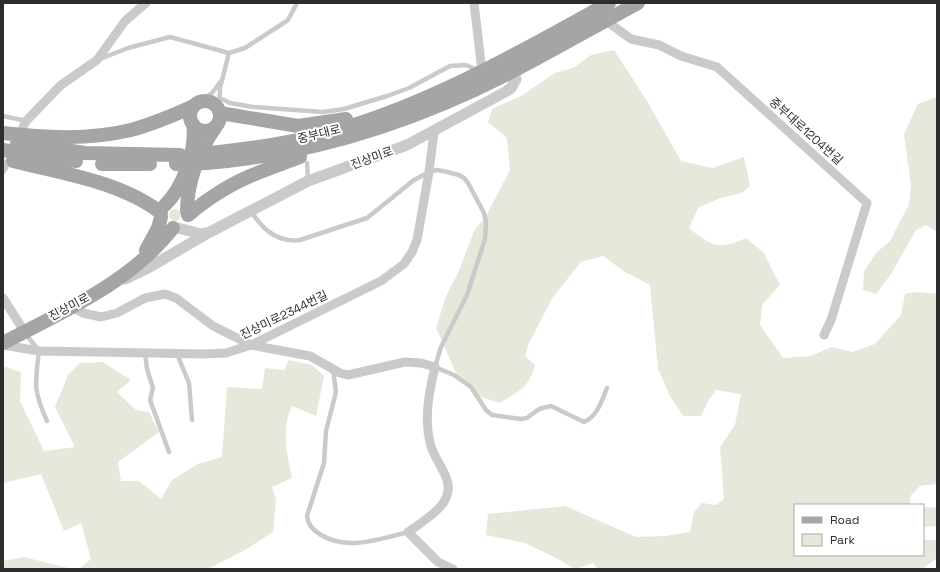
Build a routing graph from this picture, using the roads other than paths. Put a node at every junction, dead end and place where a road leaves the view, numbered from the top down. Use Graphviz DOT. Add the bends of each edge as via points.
graph roads {
  1 [pos="146,3"];
  2 [pos="297,3"];
  3 [pos="474,3"];
  4 [pos="609,3"];
  5 [pos="638,3"];
  6 [pos="605,20"];
  7 [pos="230,53"];
  8 [pos="97,60"];
  9 [pos="511,65"];
  10 [pos="482,71"];
  11 [pos="224,76"];
  12 [pos="412,102"];
  13 [pos="196,104"];
  14 [pos="220,107"];
  15 [pos="312,112"];
  16 [pos="3,116"];
  17 [pos="311,118"];
  18 [pos="24,124"];
  19 [pos="193,124"];
  20 [pos="381,127"];
  21 [pos="215,128"];
  22 [pos="434,132"];
  23 [pos="3,133"];
  24 [pos="3,140"];
  25 [pos="3,150"];
  26 [pos="208,158"];
  27 [pos="178,159"];
  28 [pos="307,163"];
  29 [pos="4,164"];
  30 [pos="429,172"];
  31 [pos="308,181"];
  32 [pos="251,209"];
  33 [pos="163,212"];
  34 [pos="183,220"];
  35 [pos="206,233"];
  36 [pos="133,268"];
  37 [pos="108,287"];
  38 [pos="3,298"];
  39 [pos="71,306"];
  40 [pos="24,331"];
  41 [pos="824,335"];
  42 [pos="3,344"];
  43 [pos="251,345"];
  44 [pos="39,351"];
  45 [pos="145,353"];
  46 [pos="177,354"];
  47 [pos="435,367"];
  48 [pos="334,369"];
  49 [pos="607,388"];
  50 [pos="192,420"];
  51 [pos="47,421"];
  52 [pos="169,452"];
  53 [pos="408,532"];
  54 [pos="453,569"];
  1 -- 8 [label="street" via="125,21"];
  2 -- 7 [label="lane" via="288,20 245,48"];
  3 -- 10 [label="street"];
  4 -- 9 [label="main road, 중부대로"];
  5 -- 6 [label="main road, 중부대로"];
  6 -- 9 [label="main road, 중부대로"];
  6 -- 41 [label="street, 중부대로1204번길" via="631,39 658,45 681,56 717,67 867,203 832,320"];
  7 -- 8 [label="lane" via="170,37 128,48"];
  7 -- 11 [label="lane"];
  8 -- 18 [label="street" via="61,85"];
  9 -- 10 [label="main road, 중부대로"];
  9 -- 20 [label="main road, 중부대로" via="457,96"];
  9 -- 22 [label="street, 진상미로" via="516,79 507,91"];
  10 -- 12 [label="main road, 중부대로"];
  10 -- 15 [label="lane" via="466,65 450,66 409,88 375,100 344,109"];
  11 -- 13 [label="lane" via="212,93"];
  11 -- 14 [label="lane"];
  12 -- 14 [label="main road" via="346,119 298,126"];
  12 -- 26 [label="main road, 중부대로" via="365,121 313,137"];
  13 -- 14 [label="main road" via="203,101 213,102"];
  13 -- 19 [label="main road" via="190,115"];
  13 -- 23 [label="main road" via="167,117 115,133 89,137"];
  14 -- 15 [label="lane" via="241,106"];
  14 -- 21 [label="main road" via="220,120"];
  15 -- 17 [label="lane"];
  16 -- 18 [label="lane"];
  19 -- 21 [label="main road" via="196,128 206,131"];
  19 -- 33 [label="main road" via="194,140 181,184"];
  20 -- 26 [label="main road, 중부대로" via="301,150 268,156"];
  20 -- 34 [label="main road" via="259,172 223,190"];
  21 -- 34 [label="main road" via="204,146 192,180"];
  22 -- 30 [label="street, 진상미로2344번길"];
  22 -- 31 [label="street, 진상미로" via="386,153"];
  24 -- 27 [label="main road" via="85,153"];
  25 -- 27 [label="main road" via="55,159 122,165"];
  26 -- 27 [label="main road, bridge"];
  28 -- 31 [label="lane"];
  29 -- 33 [label="main road" via="91,181 128,193"];
  30 -- 32 [label="lane" via="414,180 367,218 300,240 276,237 262,226"];
  30 -- 43 [label="street, 진상미로2344번길" via="417,240 404,264 381,281"];
  30 -- 47 [label="lane" via="443,171 464,178 480,204 486,222 484,239 467,295 441,347"];
  31 -- 32 [label="street, 진상미로"];
  32 -- 35 [label="street, 진상미로"];
  33 -- 34 [label="main road" via="166,224"];
  33 -- 34 [label="main road" via="169,202 178,202 182,204"];
  33 -- 36 [label="main road" via="152,239"];
  34 -- 35 [label="street"];
  34 -- 36 [label="main road"];
  35 -- 37 [label="street, 진상미로" via="148,268"];
  36 -- 37 [label="main road, 진상미로"];
  37 -- 39 [label="main road, 진상미로"];
  38 -- 40 [label="street"];
  39 -- 40 [label="main road, 진상미로"];
  39 -- 43 [label="street" via="83,313 105,317 145,298 165,294 176,298 213,326"];
  40 -- 42 [label="main road, 진상미로"];
  40 -- 44 [label="lane"];
  42 -- 44 [label="street, 진상미로2344번길"];
  43 -- 46 [label="street, 진상미로2344번길" via="226,352"];
  43 -- 48 [label="street" via="310,356"];
  44 -- 45 [label="street, 진상미로2344번길"];
  44 -- 51 [label="lane" via="35,390"];
  45 -- 46 [label="street, 진상미로2344번길"];
  45 -- 52 [label="lane" via="146,369 153,388 150,400"];
  46 -- 50 [label="lane" via="188,383"];
  47 -- 48 [label="street" via="405,362 348,375"];
  47 -- 49 [label="lane" via="466,383 486,410 498,417 527,418 539,409 551,406 584,422 598,409"];
  47 -- 53 [label="street" via="430,385 427,428 430,446 446,476 449,490 438,510"];
  48 -- 53 [label="lane" via="336,392 326,431 325,458 307,516 308,523 319,534 340,543 351,544"];
  53 -- 54 [label="street" via="438,562"];
}
